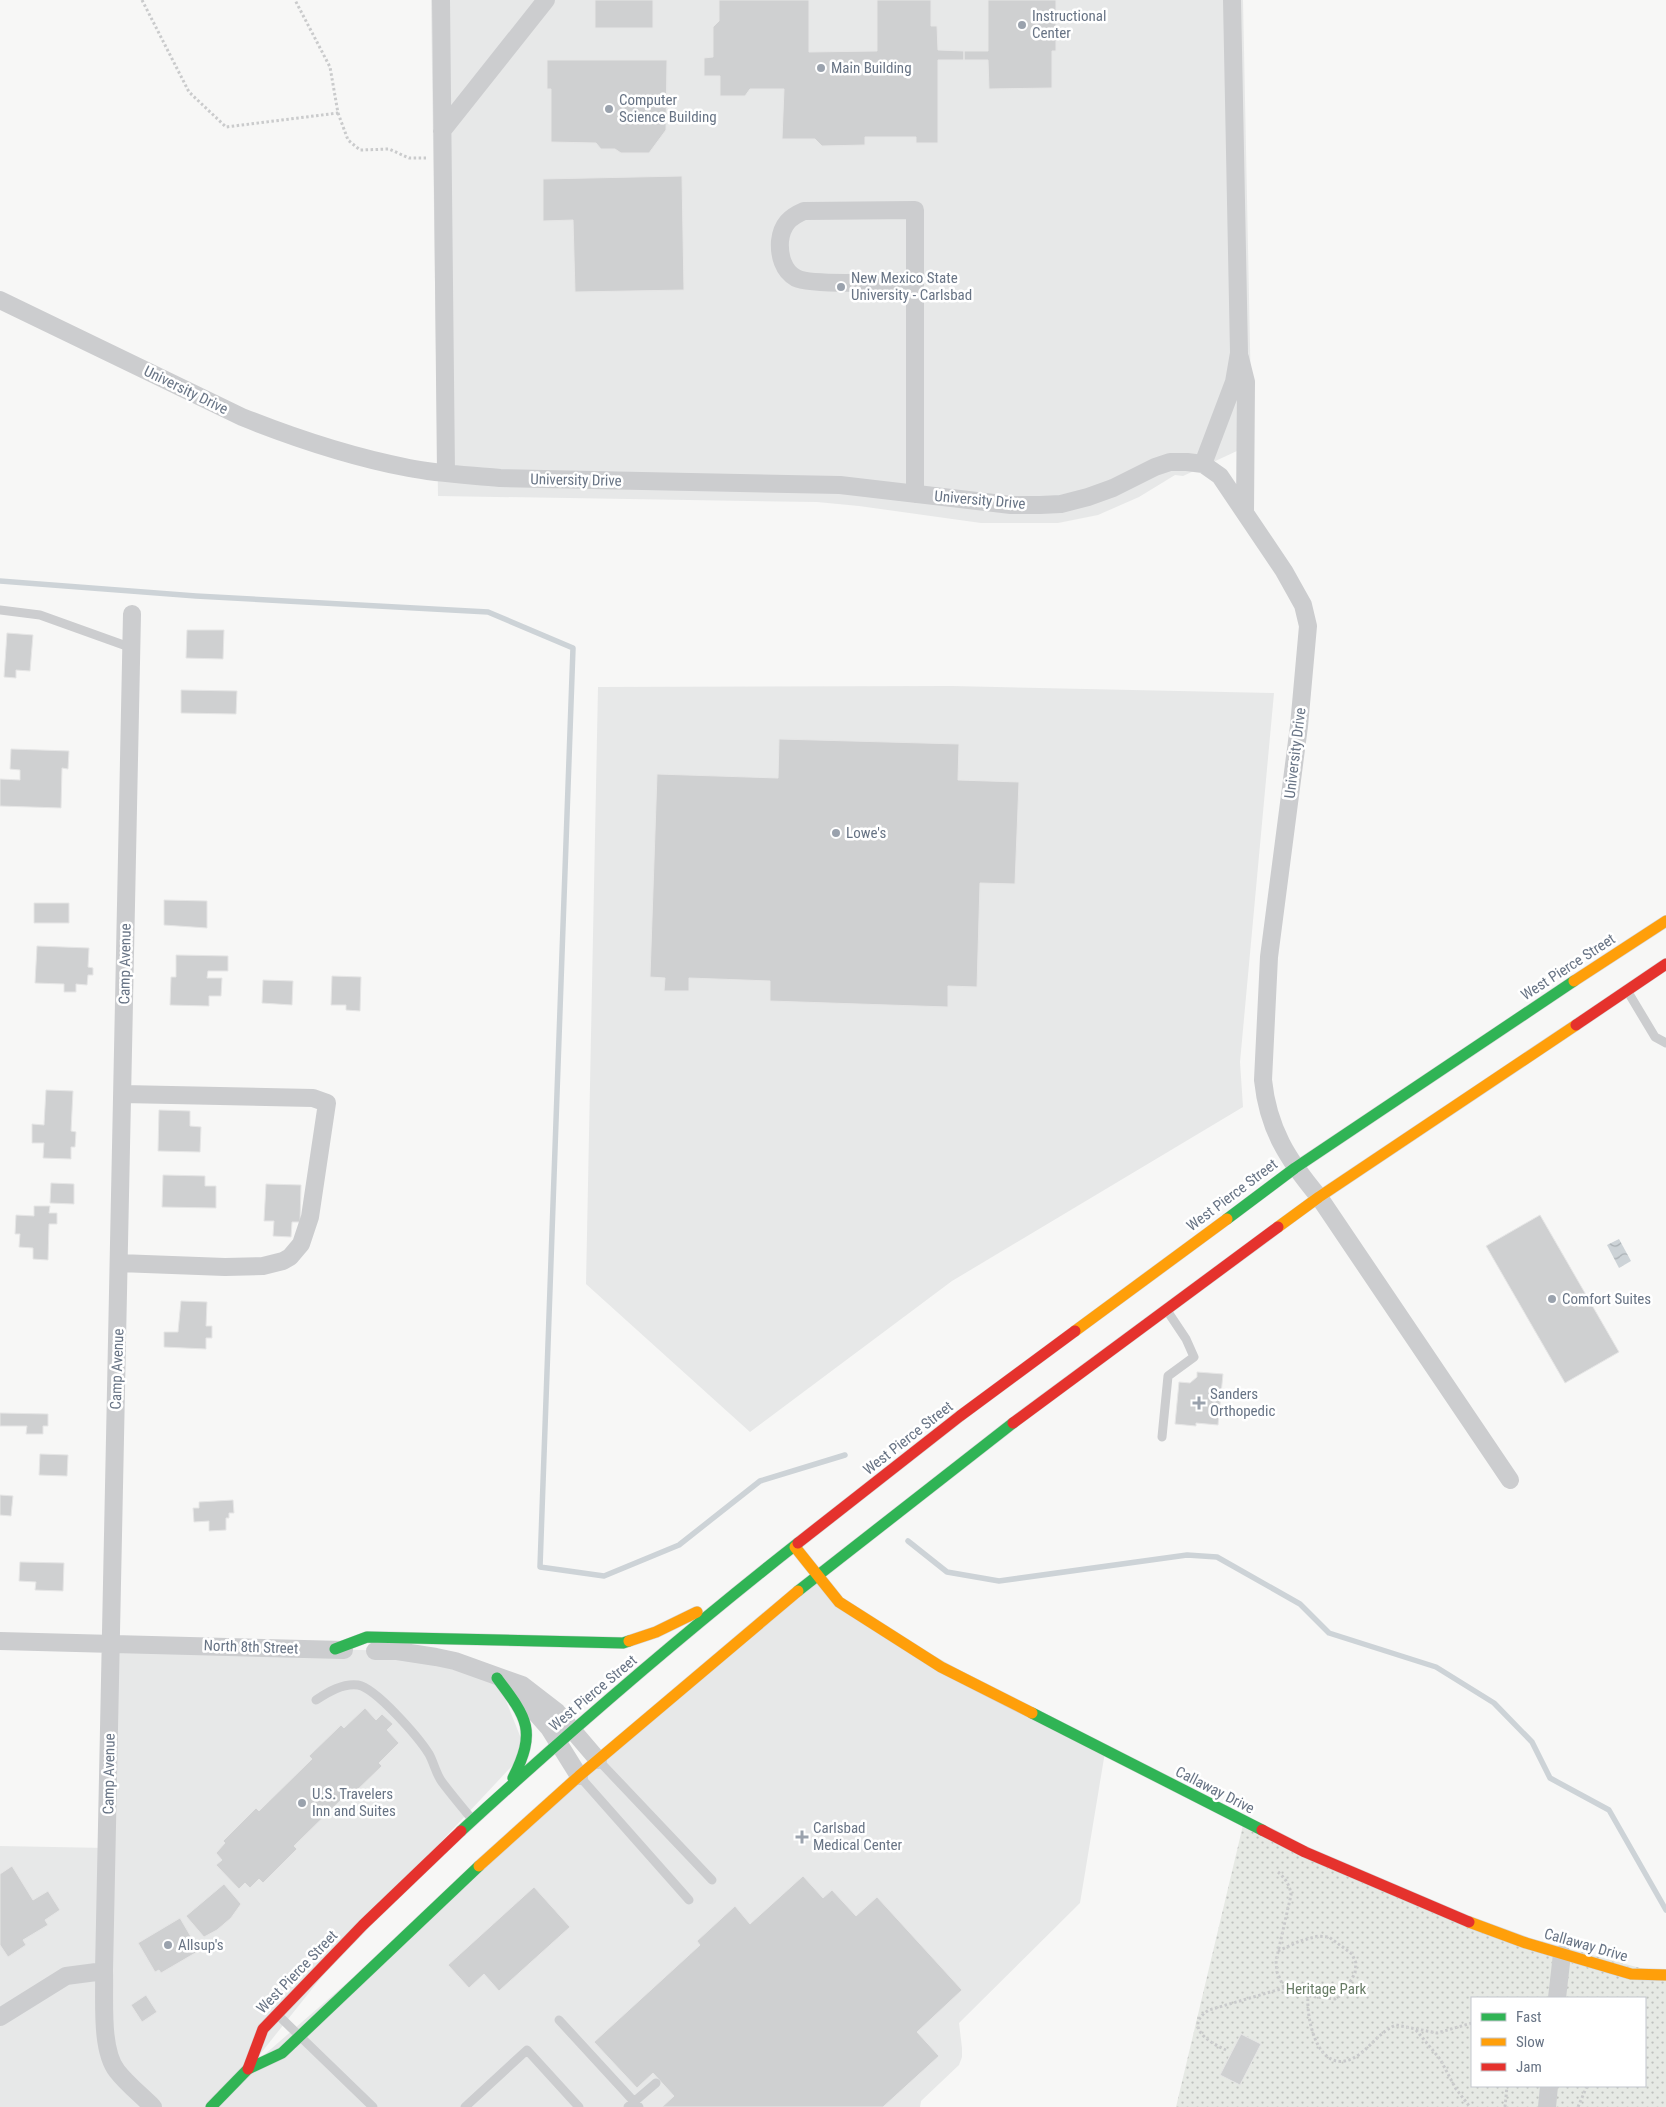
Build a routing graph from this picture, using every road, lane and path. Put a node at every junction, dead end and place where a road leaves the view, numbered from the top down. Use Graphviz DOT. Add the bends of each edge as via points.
graph roads {
  1 [pos="142,0"];
  2 [pos="295,0"];
  3 [pos="441,0"];
  4 [pos="546,0"];
  5 [pos="1232,0"];
  6 [pos="338,113"];
  7 [pos="442,130"];
  8 [pos="442,159"];
  9 [pos="915,281"];
  10 [pos="0,300"];
  11 [pos="1238,353"];
  12 [pos="1203,464"];
  13 [pos="446,474"];
  14 [pos="915,494"];
  15 [pos="1245,513"];
  16 [pos="0,610"];
  17 [pos="132,614"];
  18 [pos="132,648"];
  19 [pos="1666,921"];
  20 [pos="1666,964"];
  21 [pos="1627,990"];
  22 [pos="1666,1043"];
  23 [pos="123,1094"];
  24 [pos="1295,1168"];
  25 [pos="1320,1197"];
  26 [pos="119,1264"];
  27 [pos="1167,1310"];
  28 [pos="1162,1437"];
  29 [pos="1510,1480"];
  30 [pos="795,1547"];
  31 [pos="817,1574"];
  32 [pos="728,1598"];
  33 [pos="0,1642"];
  34 [pos="112,1643"];
  35 [pos="335,1649"];
  36 [pos="497,1678"];
  37 [pos="316,1700"];
  38 [pos="573,1730"];
  39 [pos="558,1742"];
  40 [pos="598,1760"];
  41 [pos="580,1776"];
  42 [pos="507,1788"];
  43 [pos="472,1820"];
  44 [pos="1278,1872"];
  45 [pos="712,1880"];
  46 [pos="689,1900"];
  47 [pos="1278,1951"];
  48 [pos="1562,1954"];
  49 [pos="104,1971"];
  50 [pos="1666,1975"];
  51 [pos="1284,1988"];
  52 [pos="1308,1996"];
  53 [pos="1557,1997"];
  54 [pos="277,2014"];
  55 [pos="0,2018"];
  56 [pos="559,2020"];
  57 [pos="1471,2023"];
  58 [pos="1414,2029"];
  59 [pos="299,2037"];
  60 [pos="1226,2050"];
  61 [pos="248,2068"];
  62 [pos="656,2082"];
  63 [pos="1508,2087"];
  64 [pos="1549,2087"];
  65 [pos="1587,2087"];
  66 [pos="634,2105"];
  67 [pos="153,2107"];
  68 [pos="211,2107"];
  69 [pos="373,2107"];
  70 [pos="465,2107"];
  71 [pos="580,2107"];
  72 [pos="1470,2107"];
  73 [pos="1505,2107"];
  74 [pos="1547,2107"];
  75 [pos="1578,2107"];
  1 -- 6 [label="path" via="189,92 226,126"];
  2 -- 6 [label="path" via="330,67"];
  3 -- 7 [label="street"];
  4 -- 7 [label="street"];
  5 -- 11 [label="street"];
  6 -- 8 [label="path" via="348,140 360,150 389,149 410,158"];
  7 -- 8 [label="street"];
  8 -- 13 [label="street"];
  9 -- 9 [label="street" via="814,282 797,279 786,270 781,256 783,227 791,216 804,211 915,210"];
  9 -- 14 [label="street"];
  10 -- 13 [label="street, University Drive" via="278,432 368,459"];
  11 -- 12 [label="street" via="1234,382"];
  11 -- 15 [label="street" via="1246,382"];
  12 -- 14 [label="street, University Drive" via="1170,462 1113,488 1061,504 1011,505"];
  12 -- 15 [label="street, University Drive" via="1220,476"];
  13 -- 14 [label="street, University Drive" via="840,485"];
  15 -- 24 [label="street, University Drive" via="1303,605 1308,626 1270,957 1263,1080 1270,1119"];
  16 -- 18 [label="lane" via="40,615"];
  17 -- 18 [label="street, Camp Avenue"];
  18 -- 23 [label="street, Camp Avenue"];
  19 -- 24 [label="main road, West Pierce Street"];
  20 -- 21 [label="main road, West Pierce Street"];
  21 -- 22 [label="lane" via="1655,1037"];
  21 -- 25 [label="main road, West Pierce Street"];
  23 -- 26 [label="street, Camp Avenue"];
  23 -- 26 [label="street" via="313,1098 327,1103 327,1113 310,1217 301,1244 290,1257 263,1266"];
  24 -- 25 [label="street, University Drive"];
  24 -- 30 [label="main road, West Pierce Street" via="960,1416"];
  25 -- 27 [label="main road, West Pierce Street"];
  25 -- 29 [label="street, University Drive"];
  26 -- 34 [label="street, Camp Avenue"];
  27 -- 28 [label="lane" via="1194,1357 1168,1376"];
  27 -- 31 [label="main road, West Pierce Street" via="1046,1398"];
  30 -- 31 [label="main road, Callaway Drive"];
  30 -- 32 [label="main road, West Pierce Street"];
  31 -- 40 [label="main road, West Pierce Street"];
  31 -- 48 [label="main road, Callaway Drive" via="839,1602 941,1668 1078,1738 1305,1852 1463,1920"];
  32 -- 35 [label="main road" via="656,1632 623,1643 367,1637"];
  32 -- 38 [label="main road, West Pierce Street"];
  33 -- 34 [label="street, North 8th Street"];
  34 -- 35 [label="street, North 8th Street"];
  34 -- 49 [label="street, Camp Avenue"];
  35 -- 36 [label="street, North 8th Street" via="419,1654 455,1661"];
  36 -- 38 [label="street, North 8th Street" via="534,1692"];
  36 -- 39 [label="street, North 8th Street" via="524,1698"];
  36 -- 42 [label="main road" via="527,1722 526,1751"];
  37 -- 43 [label="lane" via="345,1686 360,1685 373,1694 402,1720 430,1755 441,1780"];
  38 -- 39 [label="main road, West Pierce Street"];
  38 -- 40 [label="street, North 8th Street"];
  39 -- 41 [label="street, North 8th Street"];
  39 -- 42 [label="main road, West Pierce Street"];
  40 -- 41 [label="main road, West Pierce Street"];
  40 -- 45 [label="lane"];
  41 -- 46 [label="lane"];
  41 -- 59 [label="main road, West Pierce Street" via="480,1865"];
  42 -- 43 [label="main road, West Pierce Street"];
  43 -- 54 [label="main road, West Pierce Street"];
  44 -- 47 [label="path" via="1284,1877 1291,1895"];
  47 -- 51 [label="path" via="1276,1972"];
  47 -- 52 [label="path" via="1318,1936 1329,1937 1352,1954 1356,1963 1355,1973 1344,1993 1335,1999"];
  48 -- 50 [label="main road, Callaway Drive" via="1631,1974"];
  48 -- 53 [label="street"];
  49 -- 55 [label="street" via="66,1976"];
  49 -- 67 [label="street, Camp Avenue" via="109,2057 116,2070"];
  51 -- 52 [label="path"];
  51 -- 60 [label="path" via="1201,2015 1198,2022 1202,2034 1211,2044"];
  52 -- 58 [label="path" via="1314,2039 1331,2059 1345,2060 1360,2054 1382,2033 1396,2025"];
  54 -- 59 [label="lane"];
  54 -- 61 [label="main road, West Pierce Street" via="262,2029"];
  56 -- 66 [label="lane"];
  57 -- 58 [label="path" via="1442,2033"];
  58 -- 72 [label="path" via="1440,2059"];
  59 -- 61 [label="main road, West Pierce Street" via="282,2053"];
  59 -- 69 [label="lane"];
  61 -- 68 [label="main road, West Pierce Street"];
  62 -- 66 [label="lane"];
  63 -- 73 [label="path"];
  64 -- 74 [label="street"];
  65 -- 75 [label="path"];
  70 -- 71 [label="lane" via="527,2050"];
}
